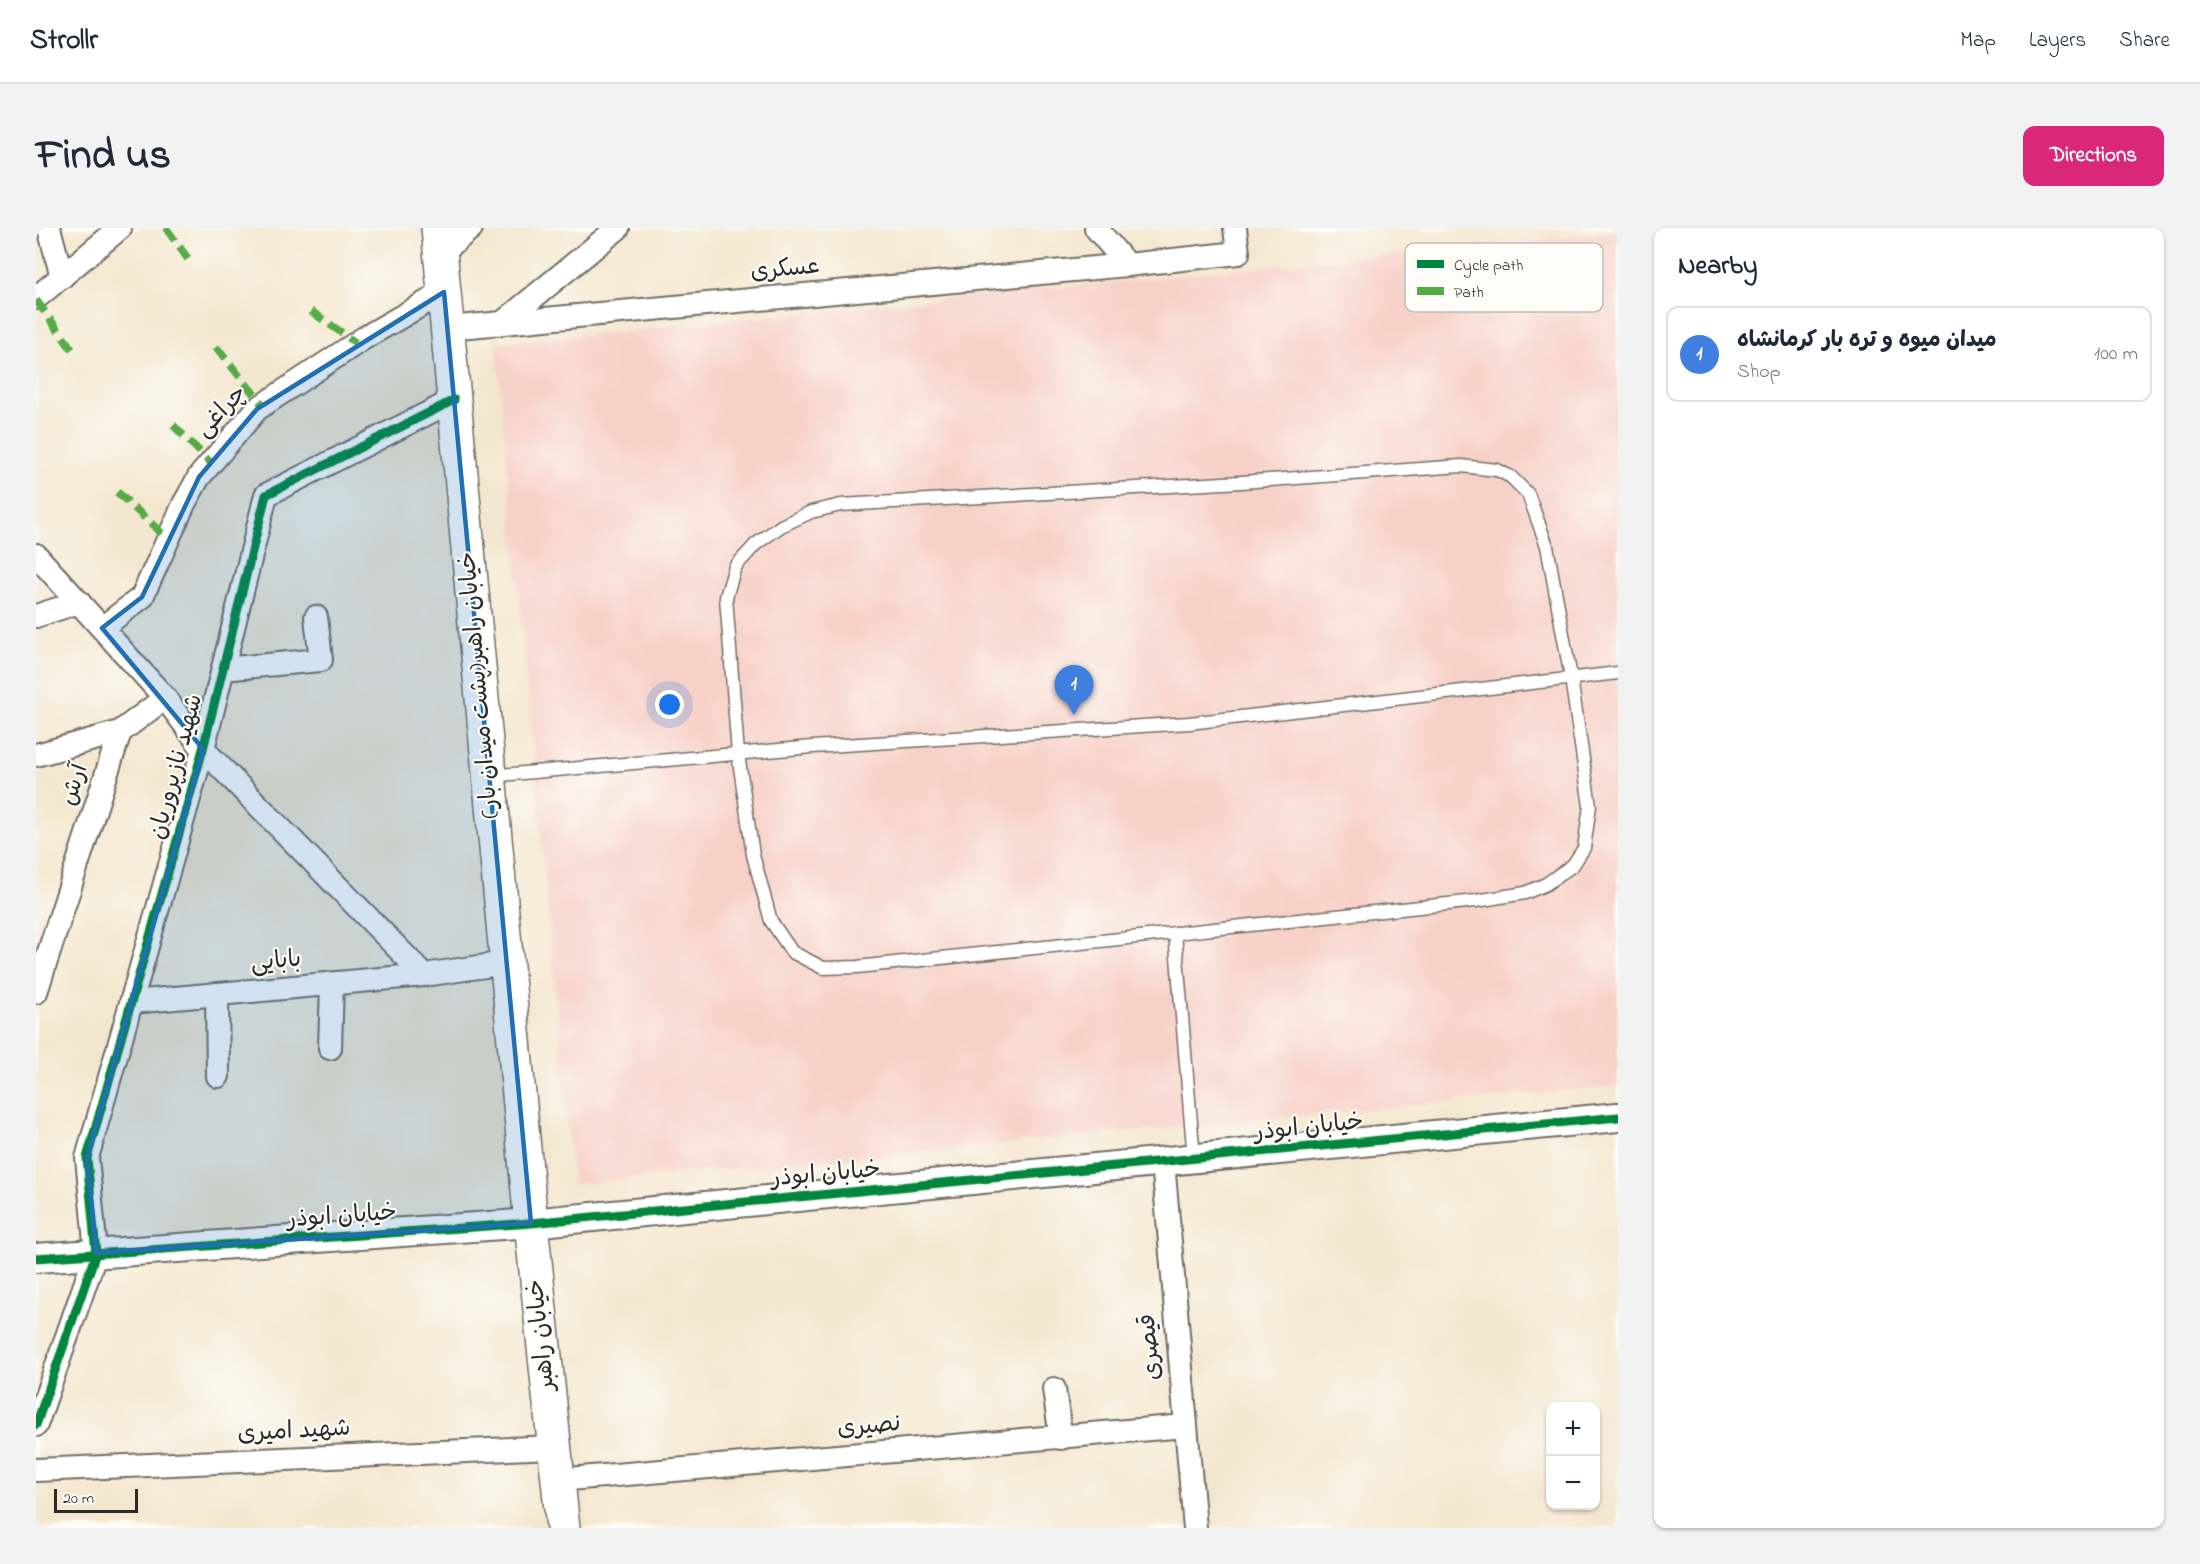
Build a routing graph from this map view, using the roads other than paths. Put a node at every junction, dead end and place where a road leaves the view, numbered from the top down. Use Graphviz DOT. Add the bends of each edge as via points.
graph roads {
  1 [pos="49,228"];
  2 [pos="120,228"];
  3 [pos="471,228"];
  4 [pos="618,228"];
  5 [pos="1096,228"];
  6 [pos="1235,228"];
  7 [pos="439,241"];
  8 [pos="1127,265"];
  9 [pos="62,277"];
  10 [pos="444,292"];
  11 [pos="36,298"];
  12 [pos="501,324"];
  13 [pos="448,328"];
  14 [pos="454,400"];
  15 [pos="36,555"];
  16 [pos="79,602"];
  17 [pos="36,616"];
  18 [pos="316,617"];
  19 [pos="102,628"];
  20 [pos="224,669"];
  21 [pos="1618,674"];
  22 [pos="1571,678"];
  23 [pos="165,698"];
  24 [pos="120,732"];
  25 [pos="203,749"];
  26 [pos="738,754"];
  27 [pos="36,755"];
  28 [pos="489,776"];
  29 [pos="1175,933"];
  30 [pos="506,963"];
  31 [pos="424,975"];
  32 [pos="332,984"];
  33 [pos="36,992"];
  34 [pos="217,994"];
  35 [pos="132,1002"];
  36 [pos="330,1048"];
  37 [pos="218,1076"];
  38 [pos="1618,1117"];
  39 [pos="523,1142"];
  40 [pos="1194,1159"];
  41 [pos="1163,1162"];
  42 [pos="531,1223"];
  43 [pos="96,1253"];
  44 [pos="36,1258"];
  45 [pos="1054,1389"];
  46 [pos="36,1425"];
  47 [pos="1185,1426"];
  48 [pos="1061,1438"];
  49 [pos="554,1447"];
  50 [pos="36,1470"];
  51 [pos="557,1480"];
  52 [pos="563,1528"];
  53 [pos="1195,1528"];
  1 -- 9 [label="street"];
  2 -- 9 [label="street"];
  3 -- 7 [label="street"];
  4 -- 12 [label="street"];
  5 -- 8 [label="street"];
  6 -- 8 [label="street, عسکری" via="1238,253"];
  7 -- 10 [label="main road, خیابان راهبر(پشت میدان بار)"];
  8 -- 12 [label="street, عسکری"];
  9 -- 11 [label="street"];
  10 -- 13 [label="main road, خیابان راهبر(پشت میدان بار)"];
  10 -- 19 [label="street, چراغی" via="364,338 257,410 199,477 142,597"];
  12 -- 13 [label="street, عسکری"];
  13 -- 14 [label="main road, خیابان راهبر(پشت میدان بار)"];
  14 -- 20 [label="street, شهید نازپروریان" via="266,495"];
  14 -- 28 [label="main road, خیابان راهبر(پشت میدان بار)"];
  15 -- 16 [label="street, شهید نازپروریان"];
  16 -- 17 [label="street"];
  16 -- 19 [label="street, شهید نازپروریان"];
  18 -- 20 [label="street" via="321,660"];
  19 -- 23 [label="street, شهید نازپروریان"];
  20 -- 25 [label="street, شهید نازپروریان"];
  21 -- 22 [label="lane"];
  22 -- 26 [label="lane" via="1189,723"];
  22 -- 26 [label="lane" via="1547,546 1528,494 1511,477 1497,470 1461,466 1414,468 841,505 811,512 781,526 756,544 735,567 726,597"];
  22 -- 29 [label="lane" via="1590,806 1584,848 1574,865 1546,884 1525,893 1476,901"];
  23 -- 24 [label="street"];
  23 -- 25 [label="street, شهید نازپروریان"];
  24 -- 27 [label="street"];
  24 -- 33 [label="street, آرش"];
  25 -- 31 [label="street, شهید نازپروریان"];
  25 -- 35 [label="street, شهید نازپروریان"];
  26 -- 28 [label="lane"];
  26 -- 29 [label="lane" via="753,855 771,921 792,952 823,968"];
  28 -- 30 [label="main road, خیابان راهبر(پشت میدان بار)"];
  29 -- 40 [label="lane"];
  30 -- 31 [label="street"];
  30 -- 39 [label="main road, خیابان راهبر(پشت میدان بار)"];
  31 -- 32 [label="street, بابایی"];
  32 -- 34 [label="street, بابایی"];
  32 -- 36 [label="street"];
  34 -- 35 [label="street, بابایی"];
  34 -- 37 [label="street"];
  35 -- 43 [label="street, شهید نازپروریان" via="87,1158"];
  38 -- 40 [label="street, خیابان ابوذر"];
  39 -- 42 [label="main road, خیابان راهبر"];
  40 -- 41 [label="street, خیابان ابوذر"];
  41 -- 42 [label="street, خیابان ابوذر"];
  41 -- 47 [label="street, قیصری"];
  42 -- 43 [label="street, خیابان ابوذر"];
  42 -- 49 [label="main road, خیابان راهبر"];
  43 -- 44 [label="street, خیابان ابوذر"];
  43 -- 46 [label="street"];
  45 -- 48 [label="street"];
  47 -- 48 [label="street, نصیری"];
  47 -- 53 [label="street, قیصری"];
  48 -- 51 [label="street, نصیری"];
  49 -- 50 [label="street, شهید امیری"];
  49 -- 51 [label="main road, خیابان راهبر"];
  51 -- 52 [label="main road, خیابان راهبر"];
}
